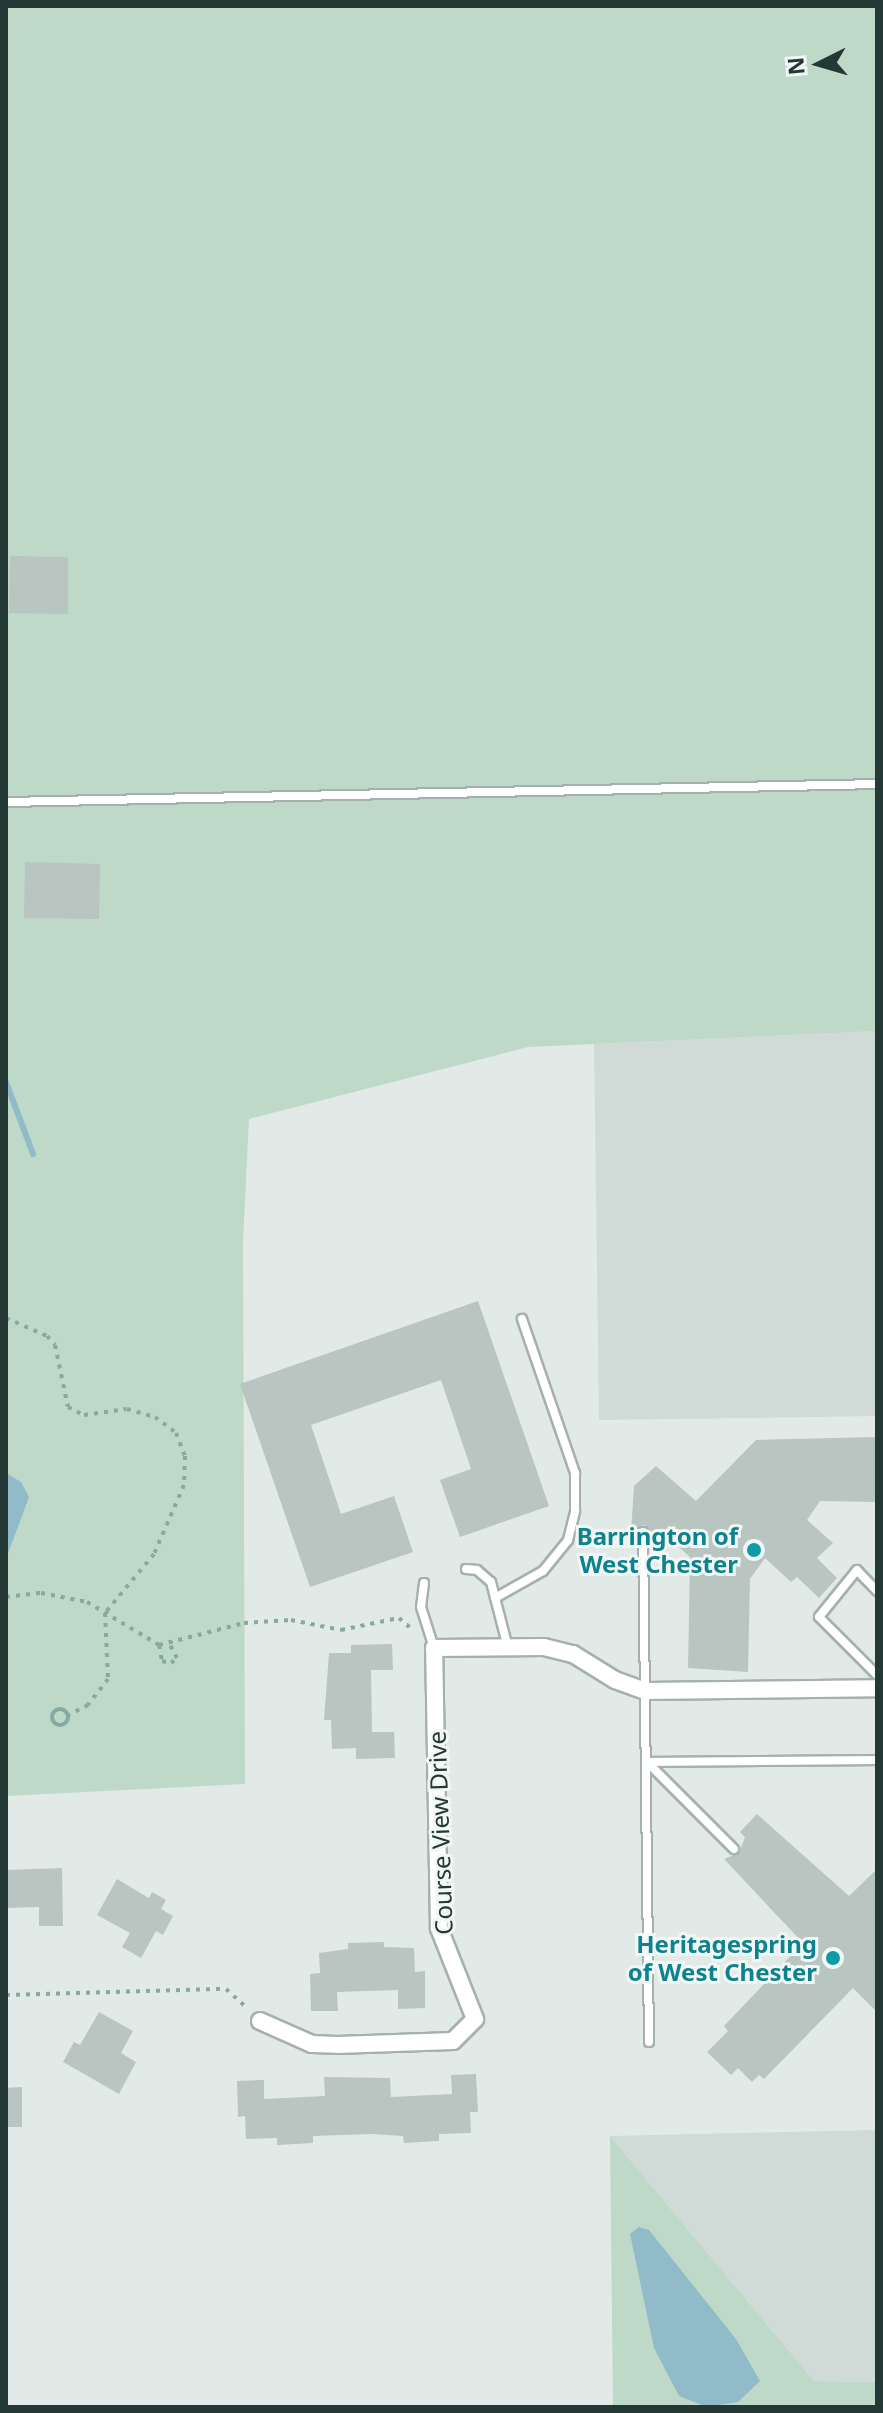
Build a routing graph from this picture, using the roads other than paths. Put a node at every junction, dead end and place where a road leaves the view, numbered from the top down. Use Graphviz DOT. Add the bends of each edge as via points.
graph roads {
  1 [pos="877,784"];
  2 [pos="6,802"];
  3 [pos="522,1319"];
  4 [pos="643,1532"];
  5 [pos="466,1569"];
  6 [pos="424,1583"];
  7 [pos="877,1591"];
  8 [pos="495,1598"];
  9 [pos="507,1644"];
  10 [pos="434,1648"];
  11 [pos="877,1675"];
  12 [pos="877,1688"];
  13 [pos="646,1691"];
  14 [pos="877,1760"];
  15 [pos="647,1762"];
  16 [pos="734,1849"];
  17 [pos="260,2021"];
  18 [pos="649,2042"];
  1 -- 2 [label="lane"];
  3 -- 8 [label="lane" via="575,1473 575,1511 568,1540 543,1571"];
  4 -- 13 [label="lane"];
  5 -- 8 [label="lane" via="477,1570 491,1582"];
  6 -- 10 [label="lane" via="421,1607"];
  7 -- 11 [label="lane" via="857,1570 819,1617"];
  8 -- 9 [label="lane"];
  9 -- 10 [label="street"];
  9 -- 13 [label="street" via="573,1654 615,1680"];
  10 -- 17 [label="street, Course View Drive" via="439,1928 475,2019 453,2041 337,2045 312,2044"];
  12 -- 13 [label="street"];
  13 -- 15 [label="lane"];
  14 -- 15 [label="lane"];
  15 -- 16 [label="lane"];
  15 -- 18 [label="lane"];
}
